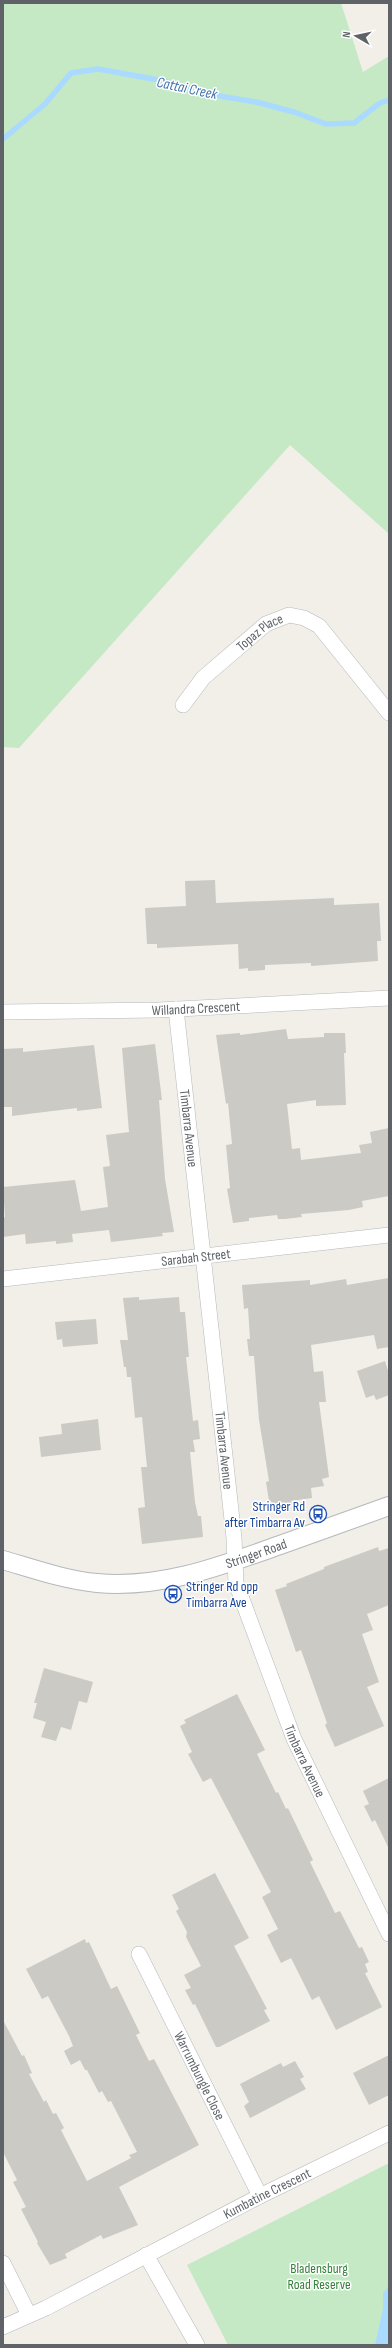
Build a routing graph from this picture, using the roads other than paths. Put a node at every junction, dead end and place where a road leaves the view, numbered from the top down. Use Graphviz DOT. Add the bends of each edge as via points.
graph roads {
  1 [pos="183,705"];
  2 [pos="389,713"];
  3 [pos="389,998"];
  4 [pos="176,1009"];
  5 [pos="3,1012"];
  6 [pos="389,1235"];
  7 [pos="204,1257"];
  8 [pos="3,1279"];
  9 [pos="389,1506"];
  10 [pos="3,1560"];
  11 [pos="235,1562"];
  12 [pos="389,1934"];
  13 [pos="139,1954"];
  14 [pos="389,2133"];
  15 [pos="260,2196"];
  16 [pos="146,2254"];
  17 [pos="3,2263"];
  18 [pos="29,2314"];
  19 [pos="3,2327"];
  20 [pos="197,2345"];
  1 -- 2 [label="street, Topaz Place" via="203,678 266,624 289,615 304,618 319,626"];
  3 -- 4 [label="street, Willandra Crescent"];
  4 -- 5 [label="street, Willandra Crescent"];
  4 -- 7 [label="street, Timbarra Avenue"];
  6 -- 7 [label="street, Sarabah Street"];
  7 -- 8 [label="street, Sarabah Street"];
  7 -- 11 [label="street, Timbarra Avenue"];
  9 -- 11 [label="street, Stringer Road"];
  10 -- 11 [label="street, Stringer Road" via="78,1581 129,1584 178,1578"];
  11 -- 12 [label="street, Timbarra Avenue" via="236,1583 294,1739"];
  13 -- 15 [label="street, Warrumbungle Close"];
  14 -- 15 [label="street, Kumbatine Crescent"];
  15 -- 16 [label="street, Kumbatine Crescent"];
  16 -- 18 [label="street, Kumbatine Crescent"];
  16 -- 20 [label="street"];
  17 -- 18 [label="street"];
  18 -- 19 [label="street, Kumbatine Crescent"];
}
